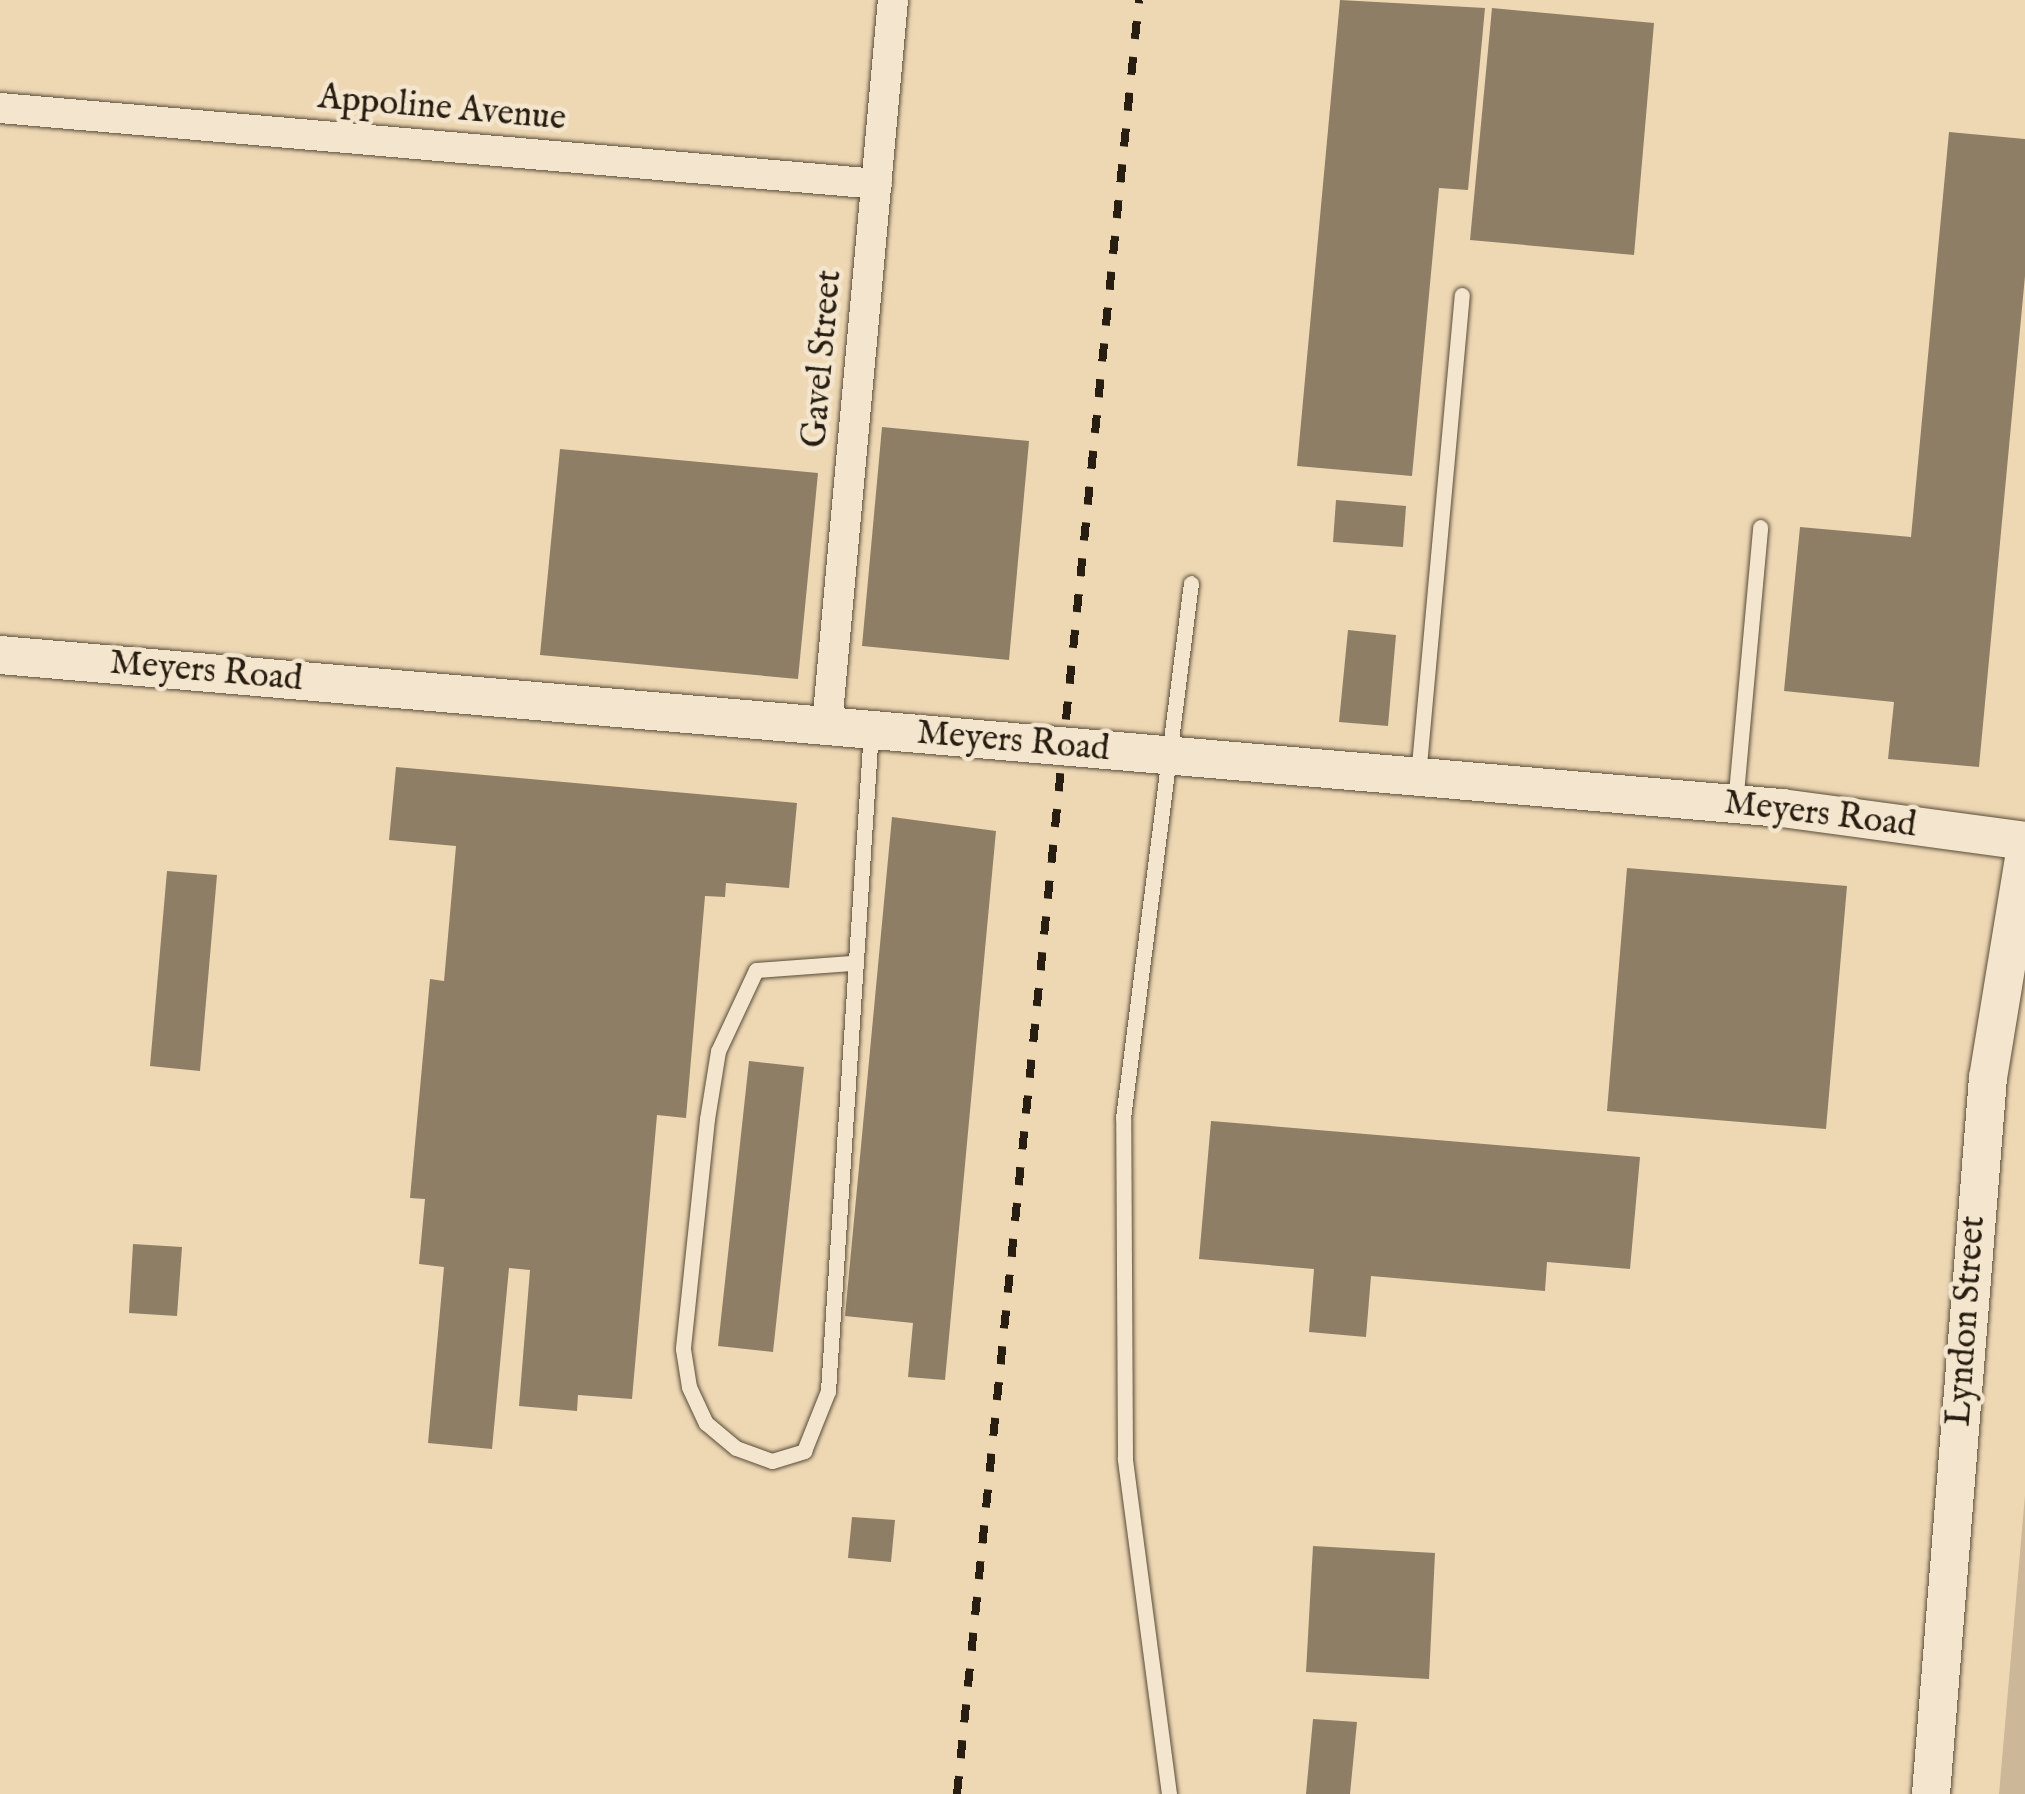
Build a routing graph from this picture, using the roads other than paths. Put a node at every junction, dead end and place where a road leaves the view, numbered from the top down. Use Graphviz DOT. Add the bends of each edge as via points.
graph roads {
  1 [pos="893,0"];
  2 [pos="0,108"];
  3 [pos="876,184"];
  4 [pos="1462,295"];
  5 [pos="1760,527"];
  6 [pos="1191,583"];
  7 [pos="0,655"];
  8 [pos="827,726"];
  9 [pos="872,730"];
  10 [pos="1172,754"];
  11 [pos="1418,776"];
  12 [pos="1735,804"];
  13 [pos="2025,841"];
  14 [pos="2025,851"];
  15 [pos="851,962"];
  16 [pos="1169,1794"];
  17 [pos="1931,1794"];
  1 -- 3 [label="street, Gavel Street"];
  2 -- 3 [label="street, Appoline Avenue"];
  3 -- 8 [label="street, Gavel Street"];
  4 -- 11 [label="lane"];
  5 -- 12 [label="lane"];
  6 -- 10 [label="lane"];
  7 -- 8 [label="street, Meyers Road"];
  8 -- 9 [label="street, Meyers Road"];
  9 -- 10 [label="street, Meyers Road"];
  9 -- 15 [label="lane"];
  10 -- 11 [label="street, Meyers Road"];
  10 -- 16 [label="lane" via="1123,1118 1124,1459"];
  11 -- 12 [label="street, Meyers Road"];
  12 -- 13 [label="street, Meyers Road"];
  14 -- 17 [label="street, Lyndon Street" via="1986,1098"];
  15 -- 15 [label="lane" via="828,1391 804,1451 772,1461 736,1448 706,1423 689,1387 684,1349 707,1119 718,1050 756,970"];
}
